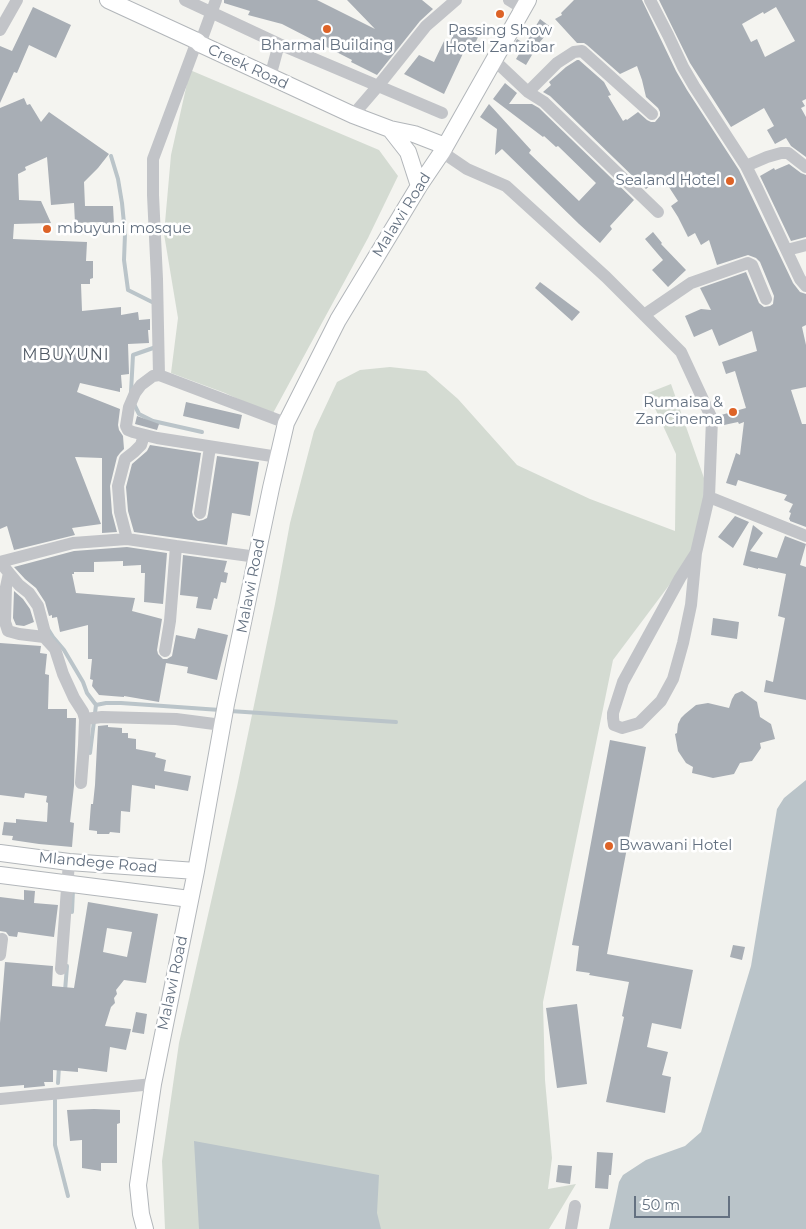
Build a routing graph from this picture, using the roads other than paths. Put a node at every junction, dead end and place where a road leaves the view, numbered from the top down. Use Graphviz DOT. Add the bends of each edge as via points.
graph roads {
  1 [pos="17,0"];
  2 [pos="108,0"];
  3 [pos="185,0"];
  4 [pos="456,0"];
  5 [pos="650,0"];
  6 [pos="520,3"];
  7 [pos="214,6"];
  8 [pos="0,30"];
  9 [pos="198,43"];
  10 [pos="279,44"];
  11 [pos="494,59"];
  12 [pos="270,76"];
  13 [pos="378,86"];
  14 [pos="528,92"];
  15 [pos="442,113"];
  16 [pos="652,114"];
  17 [pos="353,115"];
  18 [pos="390,129"];
  19 [pos="444,149"];
  20 [pos="746,166"];
  21 [pos="806,167"];
  22 [pos="419,186"];
  23 [pos="658,212"];
  24 [pos="806,245"];
  25 [pos="787,250"];
  26 [pos="806,286"];
  27 [pos="766,299"];
  28 [pos="644,315"];
  29 [pos="159,376"];
  30 [pos="286,423"];
  31 [pos="144,435"];
  32 [pos="210,447"];
  33 [pos="278,457"];
  34 [pos="709,497"];
  35 [pos="200,513"];
  36 [pos="806,536"];
  37 [pos="127,539"];
  38 [pos="176,546"];
  39 [pos="696,553"];
  40 [pos="257,557"];
  41 [pos="0,562"];
  42 [pos="8,579"];
  43 [pos="4,633"];
  44 [pos="44,637"];
  45 [pos="165,651"];
  46 [pos="92,718"];
  47 [pos="222,725"];
  48 [pos="81,783"];
  49 [pos="0,853"];
  50 [pos="69,862"];
  51 [pos="196,871"];
  52 [pos="0,875"];
  53 [pos="68,883"];
  54 [pos="190,899"];
  55 [pos="2,939"];
  56 [pos="0,955"];
  57 [pos="61,969"];
  58 [pos="153,1084"];
  59 [pos="0,1100"];
  60 [pos="576,1206"];
  61 [pos="144,1229"];
  62 [pos="571,1229"];
  1 -- 8 [label="street"];
  2 -- 9 [label="main road, Creek Road"];
  3 -- 7 [label="street"];
  4 -- 13 [label="street" via="426,26"];
  5 -- 20 [label="street" via="683,67"];
  6 -- 11 [label="main road, Malawi Road" via="511,30"];
  7 -- 9 [label="street"];
  7 -- 10 [label="street"];
  9 -- 12 [label="main road, Creek Road"];
  9 -- 29 [label="street" via="153,159"];
  10 -- 12 [label="street"];
  10 -- 13 [label="street"];
  11 -- 14 [label="street"];
  11 -- 19 [label="main road, Malawi Road"];
  12 -- 17 [label="main road, Creek Road"];
  13 -- 15 [label="street"];
  13 -- 17 [label="street"];
  14 -- 16 [label="street" via="557,63 574,52 582,51"];
  14 -- 23 [label="street" via="544,102"];
  17 -- 18 [label="main road, Creek Road"];
  18 -- 19 [label="main road, Creek Road" via="414,134"];
  18 -- 22 [label="main road" via="408,152"];
  19 -- 22 [label="main road, Malawi Road"];
  19 -- 28 [label="street" via="467,169 506,186"];
  20 -- 21 [label="street" via="788,153"];
  20 -- 25 [label="street"];
  22 -- 30 [label="main road, Malawi Road" via="338,320"];
  24 -- 25 [label="street"];
  25 -- 26 [label="street"];
  27 -- 28 [label="street" via="752,265 748,263 691,283"];
  28 -- 34 [label="street" via="681,352 712,419"];
  29 -- 30 [label="street"];
  29 -- 31 [label="street" via="147,379 135,392 129,407 126,428"];
  30 -- 33 [label="main road, Malawi Road"];
  31 -- 32 [label="street"];
  31 -- 37 [label="street" via="141,445 124,459 118,486"];
  32 -- 33 [label="street"];
  32 -- 35 [label="street"];
  33 -- 40 [label="main road, Malawi Road"];
  34 -- 36 [label="street"];
  34 -- 39 [label="street"];
  37 -- 38 [label="street"];
  37 -- 41 [label="street" via="73,543"];
  38 -- 40 [label="street"];
  38 -- 45 [label="street"];
  39 -- 39 [label="street" via="691,604 673,679 661,701 639,723 622,728 614,725 613,713 623,682"];
  40 -- 47 [label="main road, Malawi Road"];
  41 -- 42 [label="street"];
  42 -- 43 [label="street"];
  42 -- 44 [label="street" via="29,593 38,606"];
  43 -- 44 [label="street"];
  44 -- 46 [label="street" via="55,649 74,698 83,712"];
  46 -- 47 [label="street" via="176,719"];
  46 -- 48 [label="street" via="84,745"];
  47 -- 51 [label="main road, Malawi Road"];
  49 -- 50 [label="main road, Mlandege Road"];
  50 -- 51 [label="main road, Mlandege Road"];
  50 -- 53 [label="street"];
  51 -- 54 [label="main road, Malawi Road"];
  52 -- 53 [label="main road, Mlandege Road"];
  53 -- 54 [label="main road, Mlandege Road"];
  53 -- 57 [label="street"];
  54 -- 58 [label="main road, Malawi Road"];
  55 -- 56 [label="street"];
  58 -- 59 [label="street"];
  58 -- 61 [label="main road, Malawi Road" via="138,1185"];
  60 -- 62 [label="street"];
}
